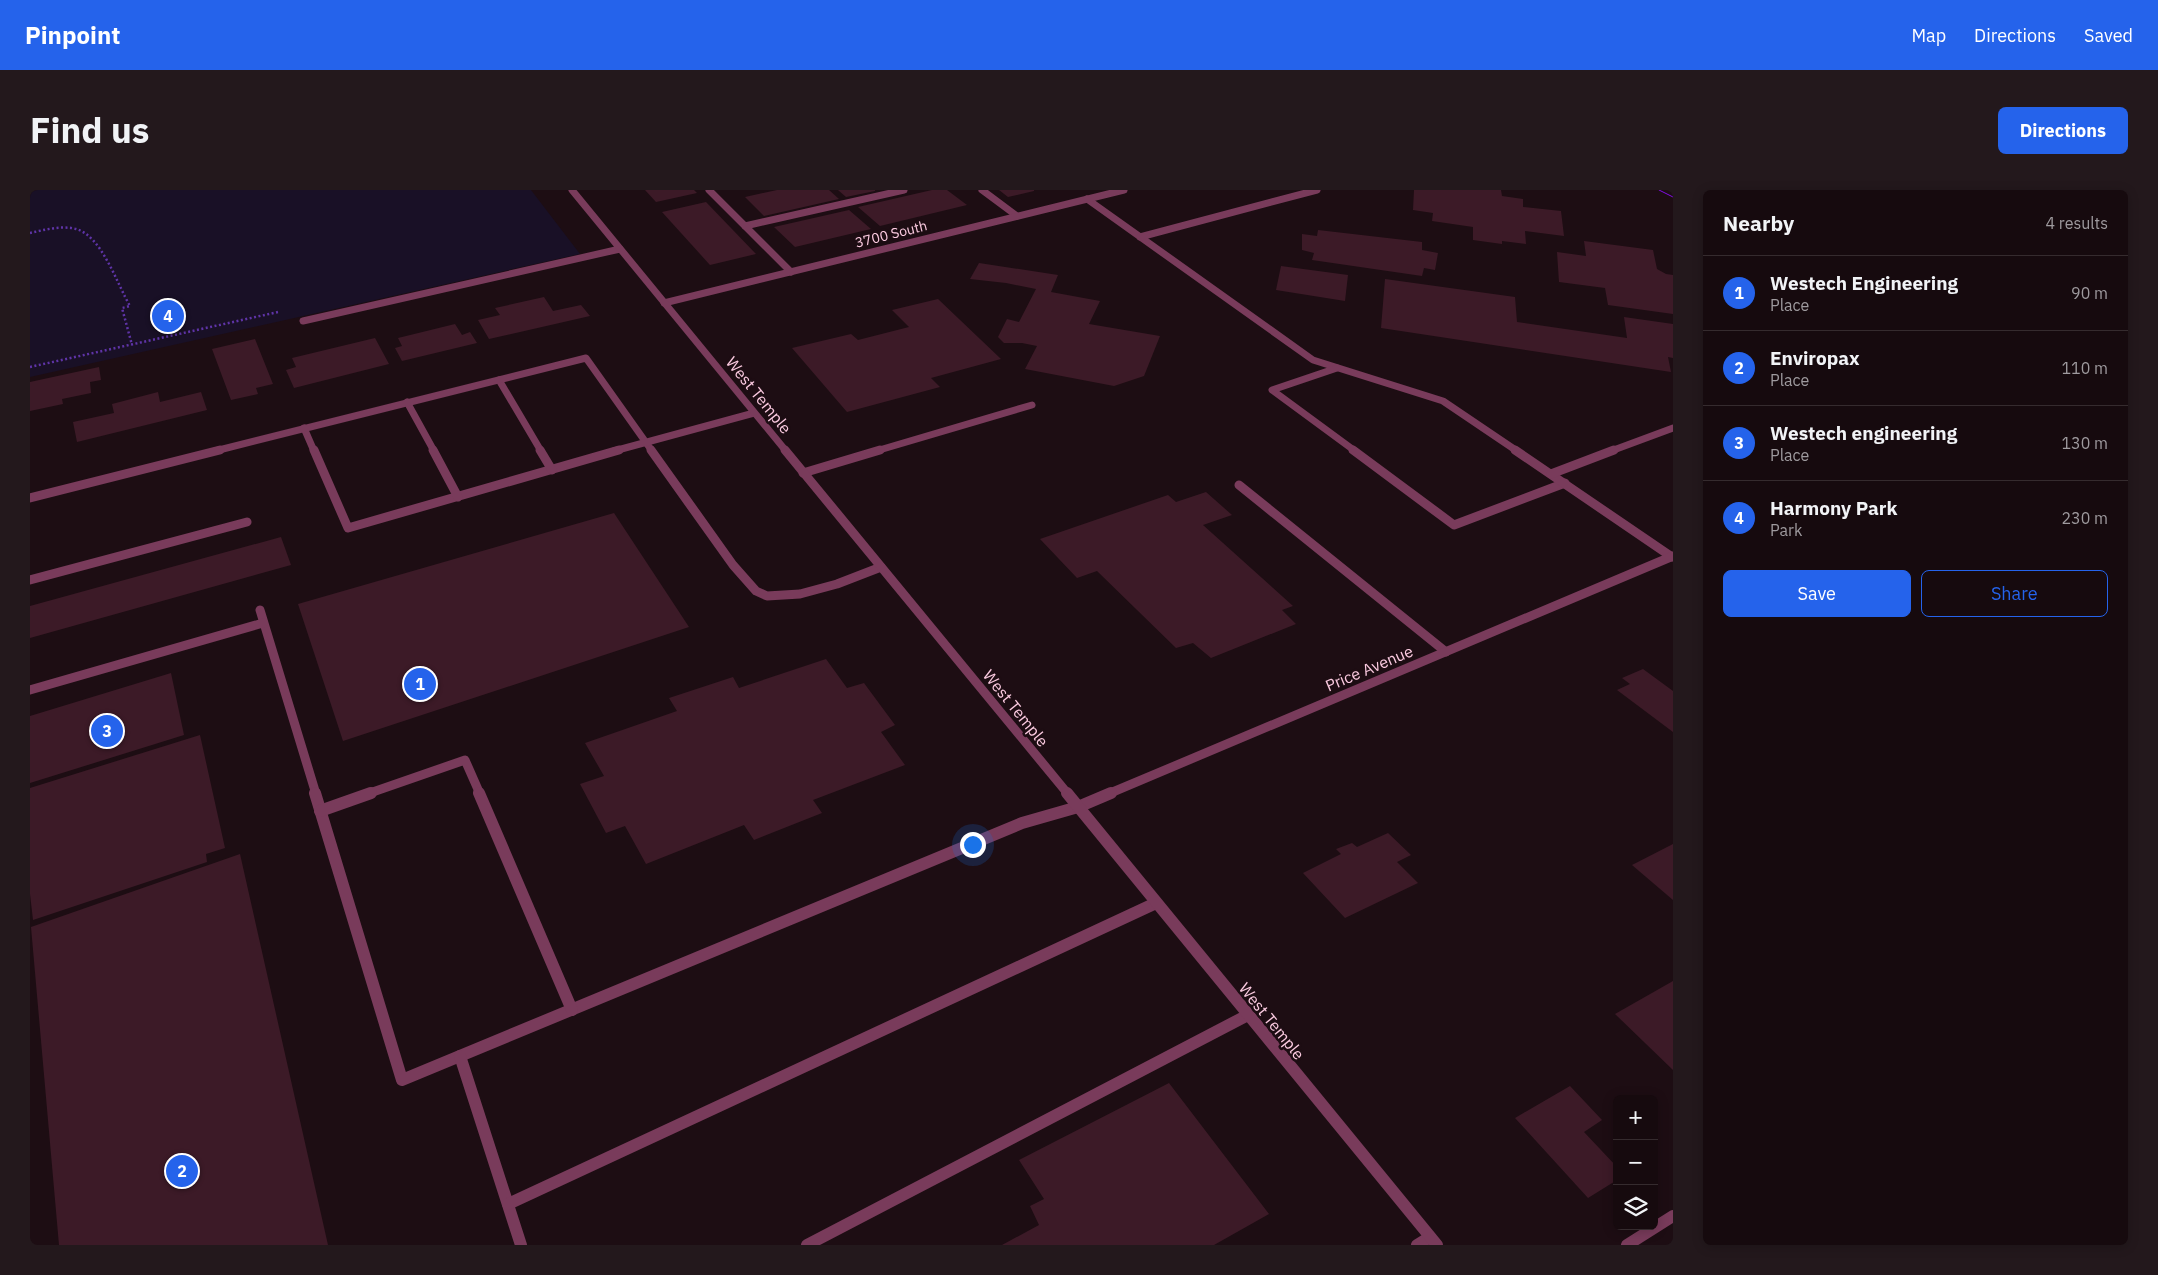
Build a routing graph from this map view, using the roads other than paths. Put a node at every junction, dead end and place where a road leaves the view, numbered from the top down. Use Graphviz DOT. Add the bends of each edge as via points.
graph roads {
  1 [pos="572,190"];
  2 [pos="709,190"];
  3 [pos="904,190"];
  4 [pos="982,190"];
  5 [pos="1124,190"];
  6 [pos="1317,190"];
  7 [pos="1087,199"];
  8 [pos="1017,216"];
  9 [pos="745,226"];
  10 [pos="1140,237"];
  11 [pos="620,249"];
  12 [pos="790,272"];
  13 [pos="664,303"];
  14 [pos="303,321"];
  15 [pos="1337,368"];
  16 [pos="499,380"];
  17 [pos="407,402"];
  18 [pos="1032,405"];
  19 [pos="754,413"];
  20 [pos="304,428"];
  21 [pos="1673,428"];
  22 [pos="647,442"];
  23 [pos="552,470"];
  24 [pos="803,472"];
  25 [pos="1551,474"];
  26 [pos="1565,483"];
  27 [pos="1239,485"];
  28 [pos="458,497"];
  29 [pos="30,498"];
  30 [pos="248,522"];
  31 [pos="1673,556"];
  32 [pos="882,568"];
  33 [pos="30,580"];
  34 [pos="260,610"];
  35 [pos="263,623"];
  36 [pos="1446,652"];
  37 [pos="30,690"];
  38 [pos="1078,807"];
  39 [pos="320,811"];
  40 [pos="1156,903"];
  41 [pos="572,1010"];
  42 [pos="1248,1015"];
  43 [pos="460,1056"];
  44 [pos="508,1204"];
  45 [pos="1673,1216"];
  46 [pos="1434,1241"];
  47 [pos="521,1245"];
  48 [pos="807,1245"];
  49 [pos="1417,1245"];
  50 [pos="1627,1245"];
  1 -- 11 [label="street, West Temple"];
  2 -- 9 [label="street"];
  3 -- 9 [label="street"];
  4 -- 8 [label="street"];
  5 -- 7 [label="street, 3700 South"];
  6 -- 10 [label="street"];
  7 -- 8 [label="street, 3700 South"];
  7 -- 10 [label="street"];
  8 -- 12 [label="street, 3700 South"];
  9 -- 12 [label="street"];
  10 -- 15 [label="street" via="1313,360"];
  11 -- 13 [label="street, West Temple"];
  11 -- 14 [label="street"];
  12 -- 13 [label="street, 3700 South"];
  13 -- 19 [label="street, West Temple"];
  15 -- 25 [label="street" via="1443,401"];
  15 -- 26 [label="street" via="1272,390 1454,525"];
  16 -- 17 [label="street"];
  16 -- 22 [label="street" via="586,358"];
  16 -- 23 [label="street"];
  17 -- 20 [label="street"];
  17 -- 28 [label="street"];
  18 -- 24 [label="street"];
  19 -- 22 [label="street"];
  19 -- 24 [label="street, West Temple"];
  20 -- 28 [label="street" via="348,528"];
  20 -- 29 [label="street"];
  21 -- 25 [label="street"];
  22 -- 23 [label="street"];
  22 -- 32 [label="street" via="733,565 757,592 779,598 811,592"];
  23 -- 28 [label="street"];
  24 -- 32 [label="street, West Temple"];
  25 -- 26 [label="street"];
  26 -- 31 [label="street"];
  27 -- 36 [label="street"];
  30 -- 33 [label="street"];
  31 -- 36 [label="street, Price Avenue"];
  32 -- 38 [label="street, West Temple"];
  34 -- 35 [label="street"];
  35 -- 37 [label="street"];
  35 -- 39 [label="street"];
  36 -- 38 [label="street, Price Avenue"];
  38 -- 40 [label="street, West Temple"];
  38 -- 41 [label="street, Price Avenue" via="1022,823"];
  39 -- 41 [label="street" via="465,760"];
  39 -- 43 [label="street, Price Avenue" via="402,1080"];
  40 -- 42 [label="street, West Temple"];
  40 -- 44 [label="street"];
  41 -- 43 [label="street, Price Avenue"];
  42 -- 46 [label="street, West Temple"];
  42 -- 48 [label="street"];
  43 -- 44 [label="street"];
  44 -- 47 [label="street"];
  45 -- 50 [label="street"];
  46 -- 49 [label="street"];
}
